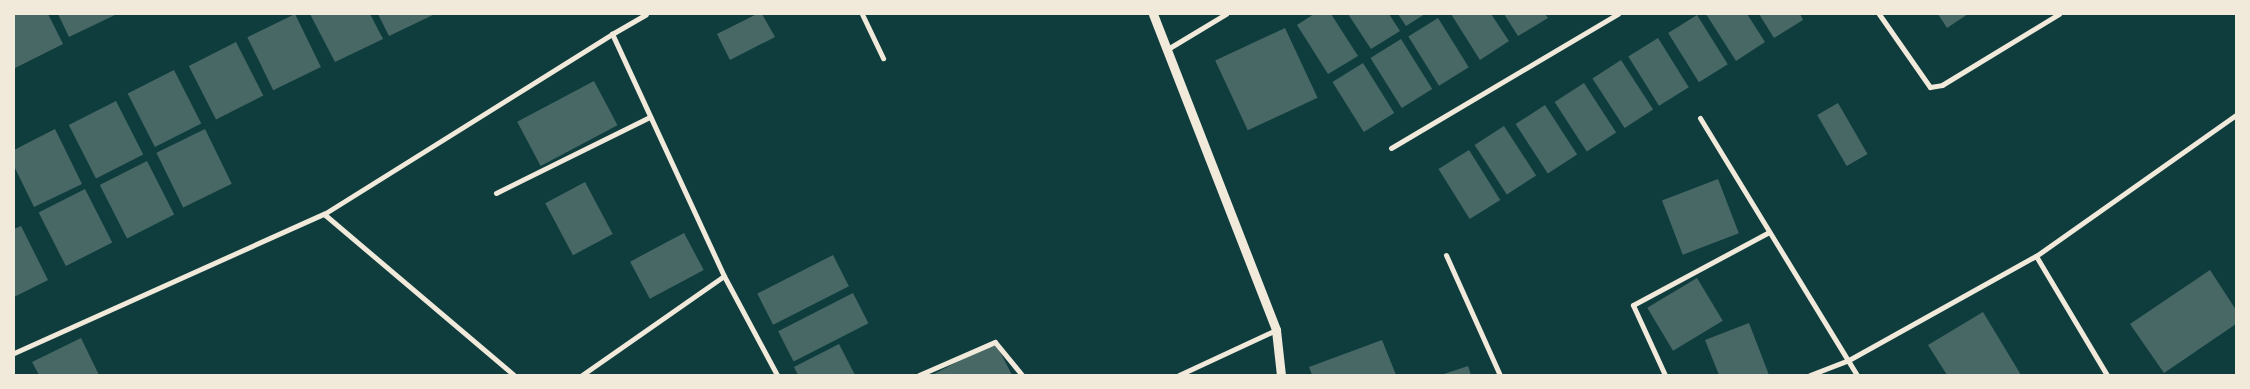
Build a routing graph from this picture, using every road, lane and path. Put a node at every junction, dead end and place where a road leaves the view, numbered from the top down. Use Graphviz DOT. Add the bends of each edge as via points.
graph roads {
  1 [pos="646,14"];
  2 [pos="862,14"];
  3 [pos="1153,14"];
  4 [pos="1226,14"];
  5 [pos="1618,14"];
  6 [pos="1879,14"];
  7 [pos="2059,14"];
  8 [pos="612,34"];
  9 [pos="1166,50"];
  10 [pos="883,58"];
  11 [pos="2236,115"];
  12 [pos="650,117"];
  13 [pos="1700,118"];
  14 [pos="1391,148"];
  15 [pos="496,192"];
  16 [pos="324,214"];
  17 [pos="1769,232"];
  18 [pos="1446,255"];
  19 [pos="2036,256"];
  20 [pos="724,276"];
  21 [pos="1276,330"];
  22 [pos="14,353"];
  23 [pos="1847,361"];
  24 [pos="514,375"];
  25 [pos="582,375"];
  26 [pos="777,375"];
  27 [pos="919,375"];
  28 [pos="1022,375"];
  29 [pos="1178,375"];
  30 [pos="1282,375"];
  31 [pos="1500,375"];
  32 [pos="1665,375"];
  33 [pos="1810,375"];
  34 [pos="1856,375"];
  35 [pos="2107,375"];
  1 -- 8 [label="street"];
  2 -- 10 [label="street"];
  3 -- 9 [label="street"];
  4 -- 9 [label="street"];
  5 -- 14 [label="street"];
  6 -- 7 [label="street" via="1930,87 1942,85"];
  8 -- 12 [label="street"];
  8 -- 16 [label="street"];
  9 -- 21 [label="street"];
  11 -- 19 [label="street"];
  12 -- 15 [label="street"];
  12 -- 20 [label="street"];
  13 -- 17 [label="street"];
  16 -- 22 [label="street"];
  16 -- 24 [label="street"];
  17 -- 23 [label="street"];
  17 -- 32 [label="street" via="1633,305"];
  18 -- 31 [label="street"];
  19 -- 23 [label="street"];
  19 -- 35 [label="street"];
  20 -- 25 [label="street"];
  20 -- 26 [label="street"];
  21 -- 29 [label="street"];
  21 -- 30 [label="street"];
  23 -- 33 [label="street"];
  23 -- 34 [label="street"];
  27 -- 28 [label="street" via="995,342"];
}
